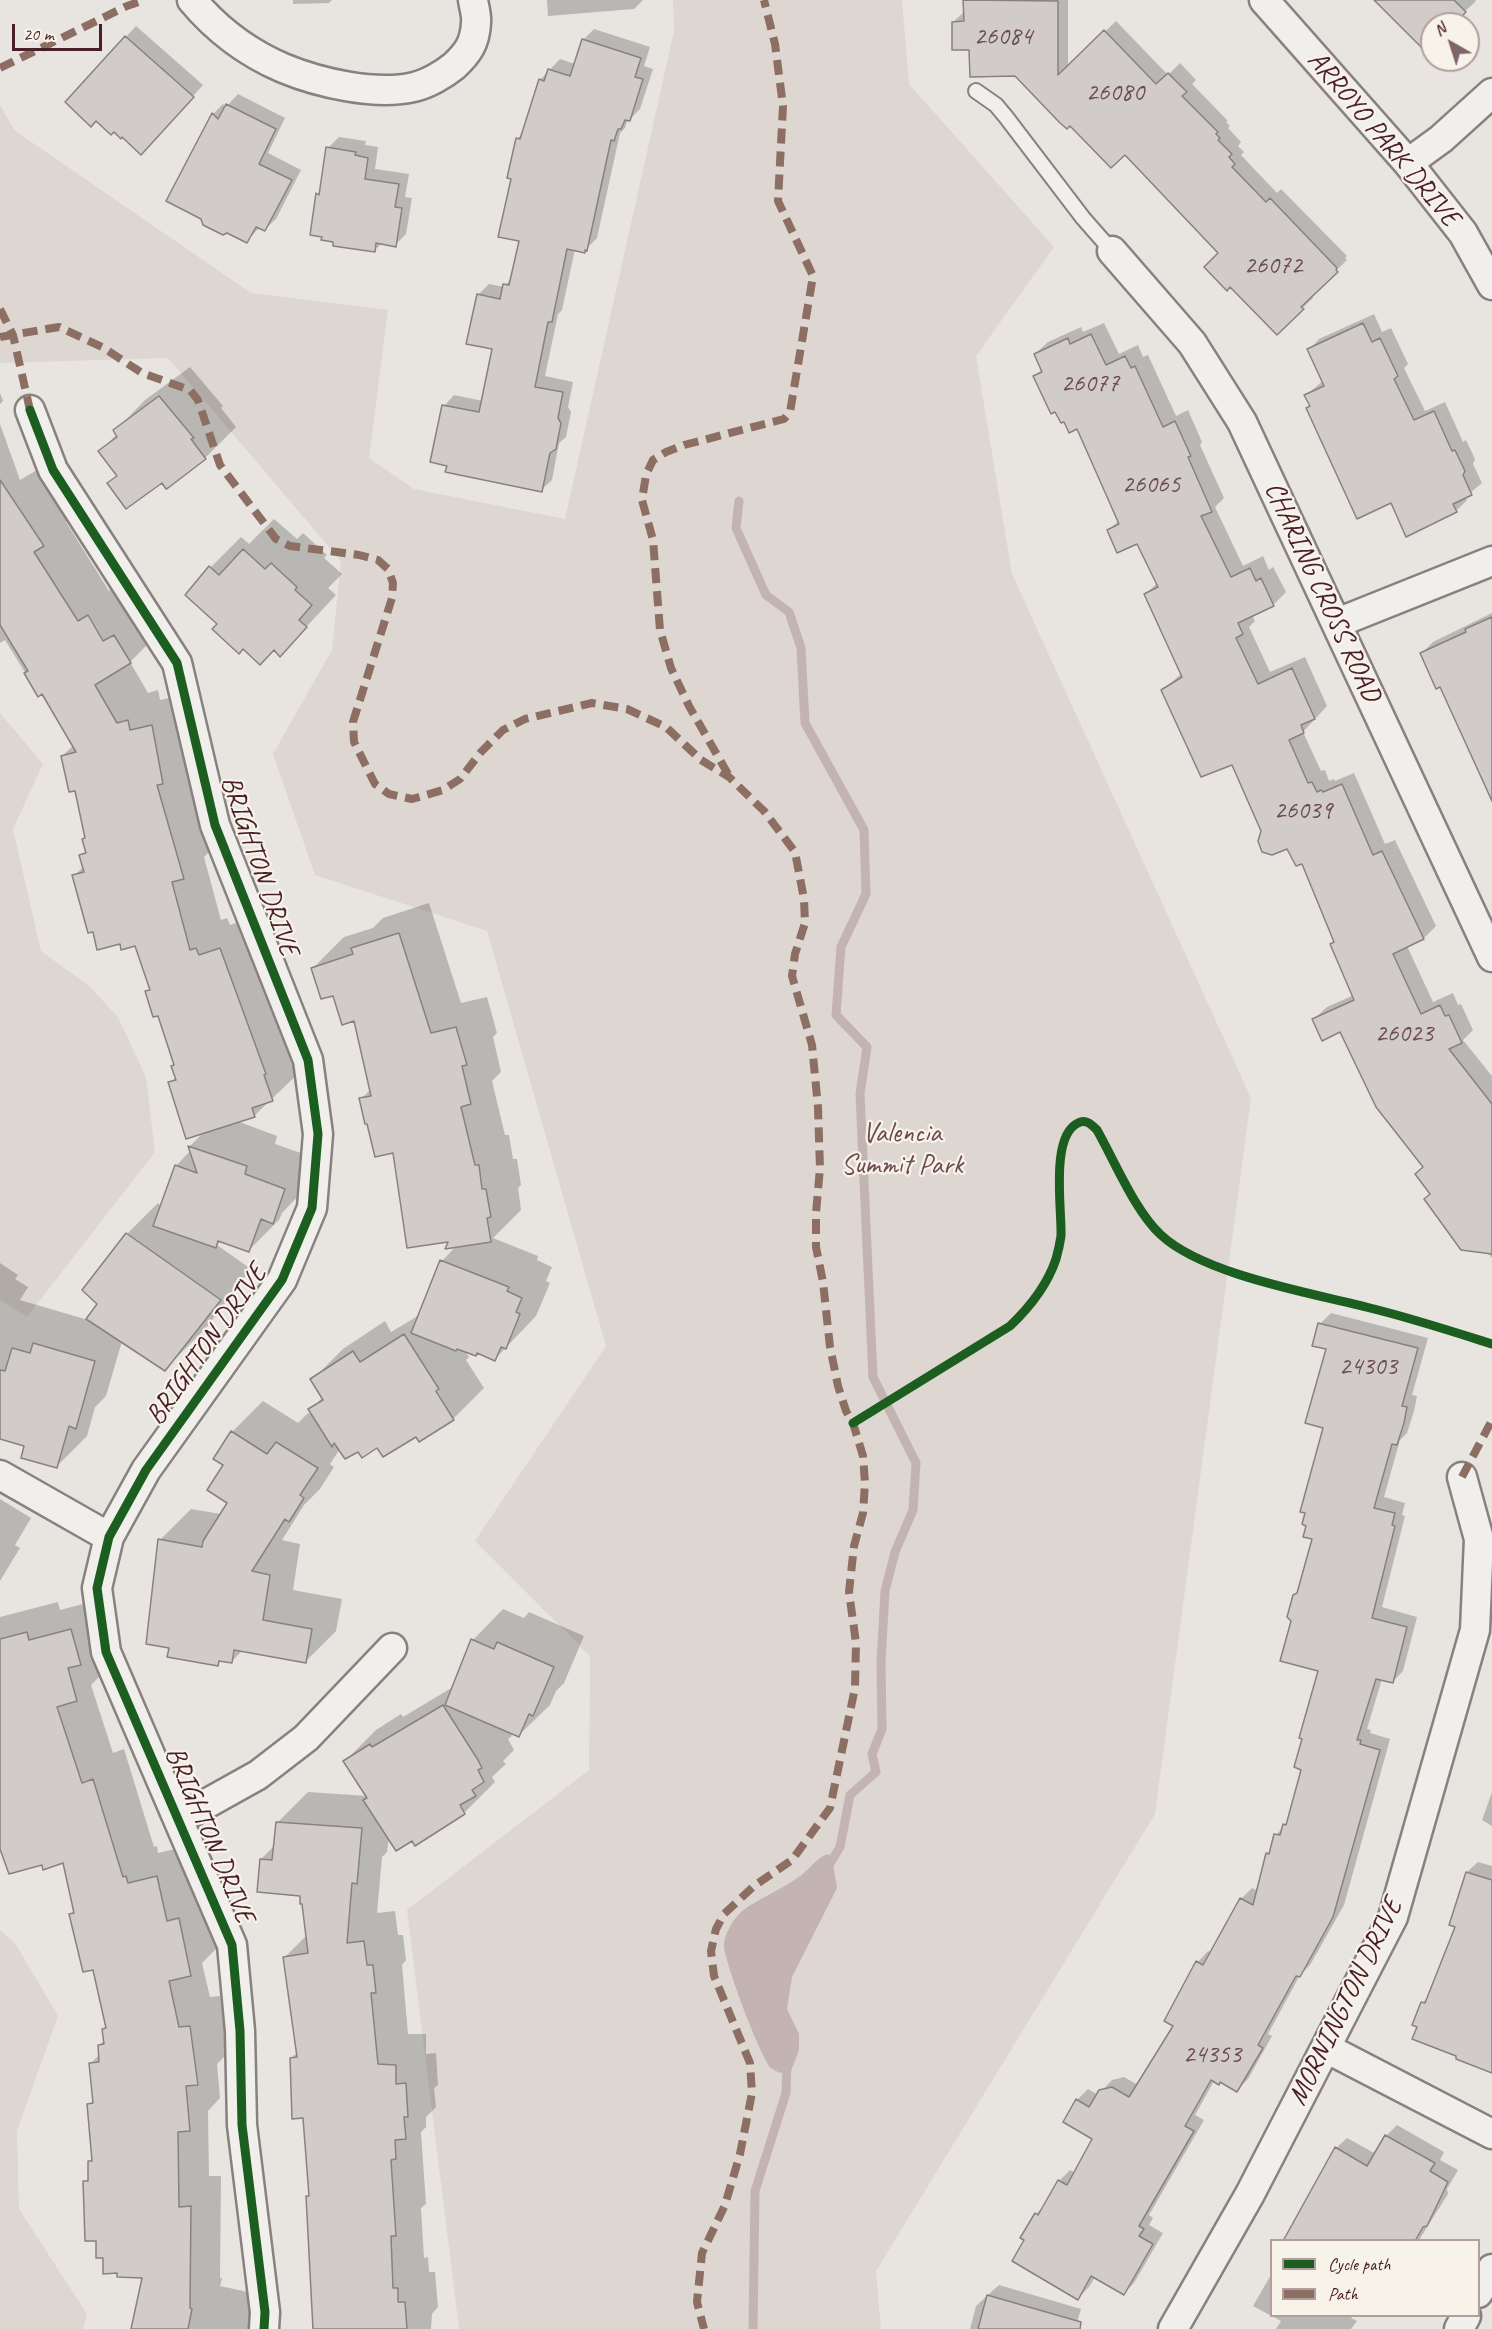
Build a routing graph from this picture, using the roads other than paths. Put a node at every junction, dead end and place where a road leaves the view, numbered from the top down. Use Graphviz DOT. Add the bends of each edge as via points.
graph roads {
  1 [pos="192,0"];
  2 [pos="473,0"];
  3 [pos="1264,0"];
  4 [pos="976,91"];
  5 [pos="1492,93"];
  6 [pos="1408,163"];
  7 [pos="1112,252"];
  8 [pos="1492,285"];
  9 [pos="30,410"];
  10 [pos="1492,561"];
  11 [pos="1337,623"];
  12 [pos="1492,957"];
  13 [pos="0,1475"];
  14 [pos="1462,1477"];
  15 [pos="109,1537"];
  16 [pos="392,1648"];
  17 [pos="178,1819"];
  18 [pos="1326,2048"];
  19 [pos="1492,2134"];
  20 [pos="1492,2269"];
  21 [pos="1480,2291"];
  22 [pos="264,2329"];
  23 [pos="1173,2329"];
  1 -- 2 [label="street" via="225,34 284,69 337,84 380,90 415,87 445,73 469,52 476,23"];
  3 -- 6 [label="street, ARROYO PARK DRIVE"];
  4 -- 7 [label="lane" via="996,105"];
  5 -- 6 [label="street"];
  6 -- 8 [label="street, ARROYO PARK DRIVE" via="1463,233"];
  7 -- 11 [label="street, CHARING CROSS ROAD" via="1192,343 1242,422"];
  9 -- 15 [label="street, BRIGHTON DRIVE" via="53,470 177,663 214,825 308,1060 318,1134 312,1208 282,1280 146,1470"];
  10 -- 11 [label="street"];
  11 -- 12 [label="street, CHARING CROSS ROAD"];
  13 -- 15 [label="street"];
  14 -- 18 [label="street, MORNINGTON DRIVE" via="1479,1539 1475,1630 1392,1917"];
  15 -- 17 [label="street, BRIGHTON DRIVE" via="97,1588 106,1652"];
  16 -- 17 [label="street" via="306,1738 258,1775"];
  17 -- 22 [label="street, BRIGHTON DRIVE" via="232,1945 240,2031 242,2125"];
  18 -- 19 [label="street"];
  18 -- 23 [label="street, MORNINGTON DRIVE" via="1250,2194"];
  20 -- 21 [label="street"];
}
